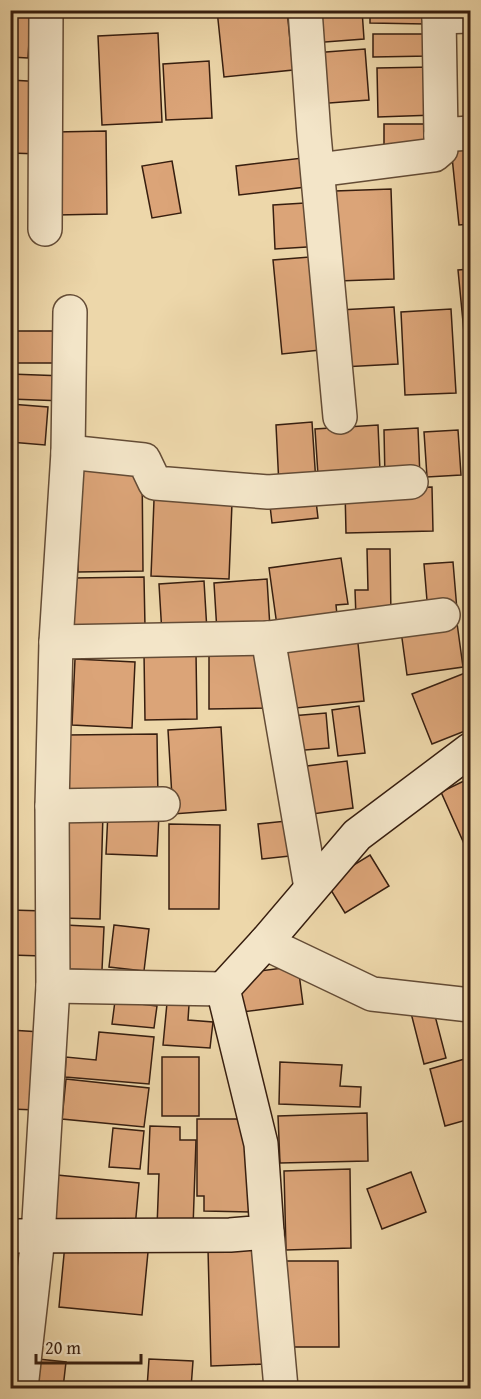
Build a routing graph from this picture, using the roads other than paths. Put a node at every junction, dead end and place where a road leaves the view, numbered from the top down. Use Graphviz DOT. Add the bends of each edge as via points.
graph roads {
  1 [pos="46,10"];
  2 [pos="305,10"];
  3 [pos="450,14"];
  4 [pos="456,134"];
  5 [pos="318,170"];
  6 [pos="45,229"];
  7 [pos="70,312"];
  8 [pos="340,417"];
  9 [pos="68,452"];
  10 [pos="411,482"];
  11 [pos="443,615"];
  12 [pos="268,638"];
  13 [pos="56,642"];
  14 [pos="471,750"];
  15 [pos="163,804"];
  16 [pos="52,806"];
  17 [pos="311,888"];
  18 [pos="265,943"];
  19 [pos="53,986"];
  20 [pos="223,989"];
  21 [pos="471,1005"];
  22 [pos="267,1232"];
  23 [pos="24,1237"];
  24 [pos="21,1389"];
  25 [pos="281,1389"];
  1 -- 6 [label="street"];
  2 -- 5 [label="street"];
  3 -- 4 [label="street"];
  4 -- 5 [label="street" via="434,155"];
  5 -- 8 [label="street"];
  7 -- 9 [label="street"];
  9 -- 10 [label="street" via="144,460 155,483 268,492"];
  9 -- 13 [label="street"];
  11 -- 12 [label="street"];
  12 -- 13 [label="street"];
  12 -- 17 [label="street"];
  13 -- 16 [label="street"];
  14 -- 17 [label="street" via="357,835"];
  15 -- 16 [label="street"];
  16 -- 19 [label="street"];
  17 -- 18 [label="street"];
  18 -- 20 [label="street"];
  18 -- 21 [label="street" via="372,994"];
  19 -- 20 [label="street"];
  19 -- 23 [label="street"];
  20 -- 22 [label="street" via="261,1144"];
  22 -- 23 [label="street"];
  22 -- 25 [label="street"];
  23 -- 24 [label="street"];
}
